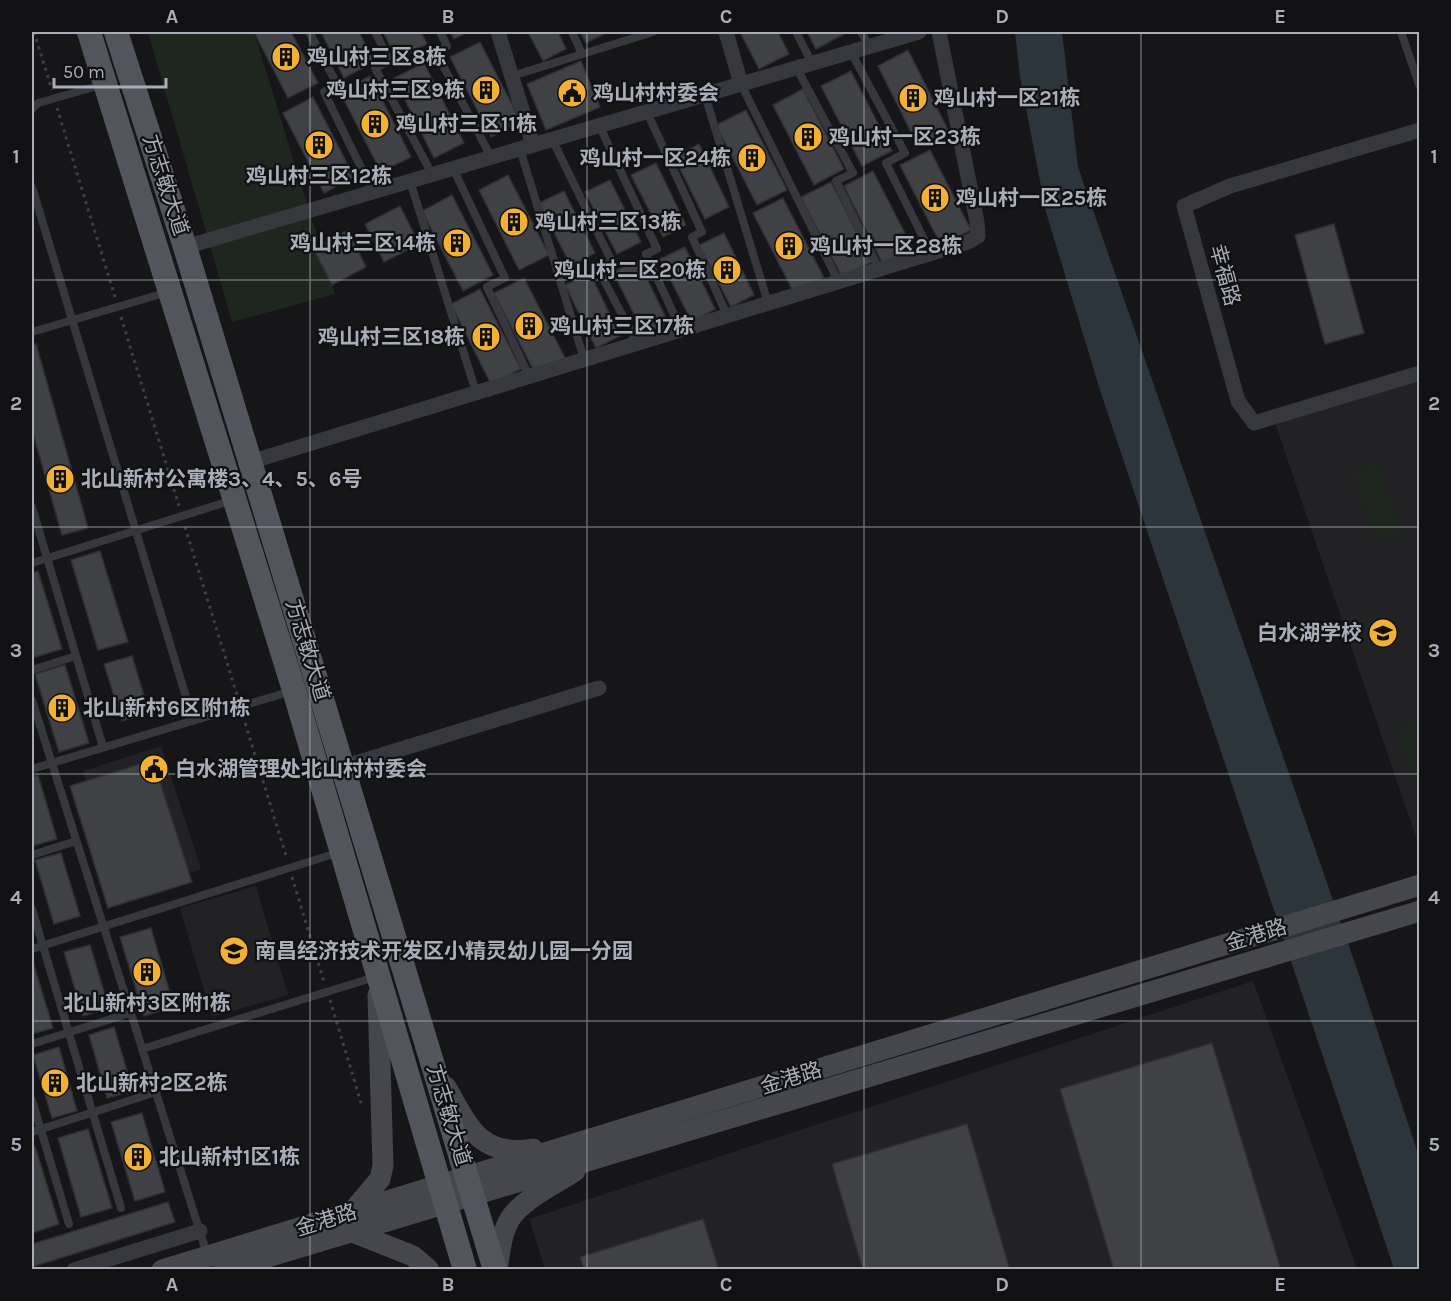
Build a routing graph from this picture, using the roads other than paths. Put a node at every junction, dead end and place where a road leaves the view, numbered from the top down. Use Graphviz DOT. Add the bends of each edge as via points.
graph roads {
  1 [pos="89,32"];
  2 [pos="120,32"];
  3 [pos="309,32"];
  4 [pos="375,32"];
  5 [pos="440,32"];
  6 [pos="498,32"];
  7 [pos="572,32"];
  8 [pos="619,32"];
  9 [pos="653,32"];
  10 [pos="726,32"];
  11 [pos="796,32"];
  12 [pos="861,32"];
  13 [pos="914,32"];
  14 [pos="939,32"];
  15 [pos="1401,32"];
  16 [pos="623,41"];
  17 [pos="869,46"];
  18 [pos="851,51"];
  19 [pos="582,54"];
  20 [pos="812,63"];
  21 [pos="796,68"];
  22 [pos="512,76"];
  23 [pos="105,84"];
  24 [pos="741,84"];
  25 [pos="1419,87"];
  26 [pos="705,94"];
  27 [pos="32,109"];
  28 [pos="647,112"];
  29 [pos="599,125"];
  30 [pos="1419,130"];
  31 [pos="552,139"];
  32 [pos="526,147"];
  33 [pos="491,157"];
  34 [pos="453,168"];
  35 [pos="432,174"];
  36 [pos="410,181"];
  37 [pos="32,187"];
  38 [pos="373,192"];
  39 [pos="185,247"];
  40 [pos="931,253"];
  41 [pos="879,269"];
  42 [pos="838,282"];
  43 [pos="170,291"];
  44 [pos="768,303"];
  45 [pos="727,315"];
  46 [pos="72,320"];
  47 [pos="681,330"];
  48 [pos="32,332"];
  49 [pos="637,343"];
  50 [pos="584,359"];
  51 [pos="1419,373"];
  52 [pos="529,376"];
  53 [pos="476,392"];
  54 [pos="250,462"];
  55 [pos="235,500"];
  56 [pos="32,507"];
  57 [pos="136,531"];
  58 [pos="47,558"];
  59 [pos="32,563"];
  60 [pos="76,656"];
  61 [pos="32,670"];
  62 [pos="599,688"];
  63 [pos="294,690"];
  64 [pos="32,700"];
  65 [pos="193,720"];
  66 [pos="103,747"];
  67 [pos="51,763"];
  68 [pos="343,767"];
  69 [pos="32,769"];
  70 [pos="76,842"];
  71 [pos="341,852"];
  72 [pos="32,855"];
  73 [pos="1419,885"];
  74 [pos="32,909"];
  75 [pos="1419,911"];
  76 [pos="103,926"];
  77 [pos="42,945"];
  78 [pos="32,949"];
  79 [pos="378,976"];
  80 [pos="130,1013"];
  81 [pos="69,1033"];
  82 [pos="32,1044"];
  83 [pos="142,1048"];
  84 [pos="434,1066"];
  85 [pos="156,1092"];
  86 [pos="32,1100"];
  87 [pos="93,1112"];
  88 [pos="40,1129"];
  89 [pos="32,1132"];
  90 [pos="594,1148"];
  91 [pos="470,1186"];
  92 [pos="442,1194"];
  93 [pos="121,1208"];
  94 [pos="352,1221"];
  95 [pos="69,1224"];
  96 [pos="200,1231"];
  97 [pos="210,1263"];
  98 [pos="74,1269"];
  99 [pos="162,1269"];
  100 [pos="224,1269"];
  101 [pos="429,1269"];
  102 [pos="465,1269"];
  103 [pos="496,1269"];
  1 -- 23 [label="main road, 方志敏大道"];
  2 -- 39 [label="main road, 方志敏大道"];
  3 -- 38 [label="lane" via="337,84 324,92"];
  4 -- 35 [label="lane" via="390,61 375,68"];
  5 -- 33 [label="lane" via="447,46 436,52"];
  6 -- 22 [label="street"];
  7 -- 19 [label="lane"];
  8 -- 16 [label="lane"];
  9 -- 16 [label="lane"];
  10 -- 24 [label="street"];
  11 -- 20 [label="lane"];
  12 -- 17 [label="lane"];
  13 -- 17 [label="street"];
  14 -- 40 [label="street" via="978,236"];
  15 -- 25 [label="lane"];
  16 -- 19 [label="lane"];
  17 -- 18 [label="street"];
  18 -- 20 [label="street"];
  18 -- 40 [label="lane" via="905,153 886,163"];
  19 -- 22 [label="lane"];
  20 -- 21 [label="street"];
  21 -- 24 [label="street"];
  21 -- 41 [label="lane" via="853,173 836,182"];
  22 -- 32 [label="street"];
  23 -- 27 [label="lane" via="38,103"];
  23 -- 43 [label="main road, 方志敏大道"];
  24 -- 26 [label="street"];
  24 -- 42 [label="lane"];
  26 -- 28 [label="street"];
  26 -- 44 [label="lane"];
  28 -- 29 [label="street"];
  28 -- 45 [label="lane" via="702,232 692,237"];
  29 -- 31 [label="street"];
  29 -- 47 [label="lane" via="657,249 646,254"];
  30 -- 51 [label="street, 幸福路" via="1230,186 1184,206 1238,401 1254,423"];
  31 -- 32 [label="street"];
  31 -- 49 [label="lane" via="612,262 598,269"];
  32 -- 33 [label="street"];
  32 -- 50 [label="lane"];
  33 -- 34 [label="street"];
  34 -- 35 [label="street"];
  34 -- 52 [label="lane" via="505,278 487,287"];
  35 -- 36 [label="street"];
  36 -- 38 [label="street"];
  36 -- 53 [label="lane"];
  37 -- 46 [label="lane"];
  38 -- 39 [label="street"];
  39 -- 54 [label="main road, 方志敏大道"];
  40 -- 41 [label="street"];
  41 -- 42 [label="street"];
  42 -- 44 [label="street"];
  43 -- 46 [label="lane"];
  43 -- 55 [label="main road, 方志敏大道"];
  44 -- 45 [label="street"];
  45 -- 47 [label="street"];
  46 -- 48 [label="lane"];
  46 -- 57 [label="lane"];
  47 -- 49 [label="street"];
  49 -- 50 [label="street"];
  50 -- 52 [label="street"];
  52 -- 53 [label="street"];
  53 -- 54 [label="street"];
  54 -- 68 [label="main road, 方志敏大道"];
  55 -- 57 [label="lane"];
  55 -- 63 [label="main road, 方志敏大道"];
  56 -- 58 [label="lane"];
  57 -- 58 [label="lane"];
  57 -- 65 [label="lane"];
  58 -- 59 [label="lane"];
  58 -- 60 [label="lane"];
  60 -- 61 [label="lane"];
  60 -- 66 [label="lane"];
  62 -- 68 [label="street"];
  63 -- 65 [label="lane"];
  63 -- 71 [label="main road, 方志敏大道"];
  64 -- 67 [label="lane"];
  65 -- 66 [label="lane"];
  66 -- 67 [label="lane"];
  67 -- 69 [label="lane"];
  67 -- 70 [label="lane"];
  68 -- 84 [label="main road, 方志敏大道"];
  70 -- 72 [label="lane"];
  70 -- 76 [label="lane"];
  71 -- 76 [label="lane"];
  71 -- 79 [label="main road, 方志敏大道"];
  73 -- 90 [label="main road, 金港路"];
  74 -- 77 [label="lane"];
  75 -- 90 [label="main road, 金港路"];
  76 -- 77 [label="lane"];
  76 -- 80 [label="lane"];
  77 -- 78 [label="lane"];
  77 -- 81 [label="lane"];
  79 -- 83 [label="lane"];
  79 -- 92 [label="main road, 方志敏大道"];
  79 -- 94 [label="main road" via="383,1166 381,1179"];
  80 -- 81 [label="lane"];
  80 -- 83 [label="lane"];
  81 -- 82 [label="lane"];
  81 -- 87 [label="lane"];
  83 -- 85 [label="lane"];
  84 -- 90 [label="main road" via="466,1123 496,1149 517,1152"];
  84 -- 91 [label="main road, 方志敏大道"];
  85 -- 87 [label="lane"];
  85 -- 96 [label="lane"];
  86 -- 88 [label="lane"];
  87 -- 88 [label="lane"];
  87 -- 93 [label="lane"];
  88 -- 89 [label="lane"];
  88 -- 95 [label="lane"];
  90 -- 91 [label="main road, 金港路"];
  90 -- 103 [label="main road" via="511,1217"];
  91 -- 92 [label="main road, 金港路"];
  91 -- 103 [label="main road, 方志敏大道"];
  92 -- 94 [label="main road, 金港路"];
  92 -- 102 [label="main road, 方志敏大道"];
  94 -- 97 [label="main road, 金港路"];
  94 -- 100 [label="main road, 金港路"];
  94 -- 101 [label="main road"];
  96 -- 97 [label="lane"];
  96 -- 98 [label="street"];
  97 -- 99 [label="main road, 金港路"];
}
